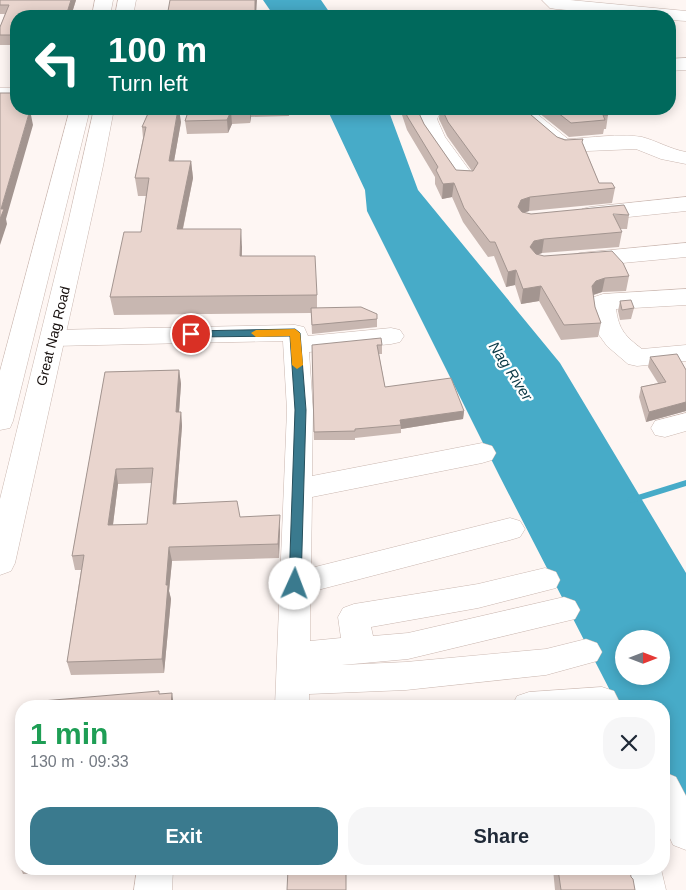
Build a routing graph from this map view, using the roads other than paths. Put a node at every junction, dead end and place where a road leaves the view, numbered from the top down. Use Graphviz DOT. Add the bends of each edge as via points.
graph roads {
  1 [pos="560,2"];
  2 [pos="596,4"];
  3 [pos="635,5"];
  4 [pos="545,10"];
  5 [pos="674,10"];
  6 [pos="78,115"];
  7 [pos="103,115"];
  8 [pos="429,115"];
  9 [pos="526,115"];
  10 [pos="686,158"];
  11 [pos="464,178"];
  12 [pos="686,204"];
  13 [pos="568,216"];
  14 [pos="686,250"];
  15 [pos="559,261"];
  16 [pos="686,297"];
  17 [pos="391,336"];
  18 [pos="52,338"];
  19 [pos="296,345"];
  20 [pos="686,353"];
  21 [pos="0,421"];
  22 [pos="482,453"];
  23 [pos="298,489"];
  24 [pos="510,528"];
  25 [pos="0,563"];
  26 [pos="545,580"];
  27 [pos="295,584"];
  28 [pos="564,610"];
  29 [pos="359,649"];
  30 [pos="586,652"];
  31 [pos="292,681"];
  32 [pos="670,800"];
  33 [pos="686,832"];
  34 [pos="154,875"];
  35 [pos="644,875"];
  36 [pos="153,890"];
  37 [pos="647,890"];
  1 -- 2 [label="street"];
  1 -- 4 [label="street"];
  2 -- 3 [label="street"];
  3 -- 5 [label="street"];
  6 -- 21 [label="street"];
  7 -- 18 [label="street, Great Nag Road"];
  8 -- 11 [label="street" via="427,119 435,137"];
  9 -- 10 [label="street" via="563,146 639,143 668,155"];
  12 -- 13 [label="street"];
  14 -- 15 [label="street"];
  16 -- 20 [label="street" via="603,302 606,327 616,343 637,358"];
  17 -- 19 [label="street"];
  18 -- 19 [label="street" via="295,333"];
  18 -- 25 [label="street, Great Nag Road"];
  19 -- 23 [label="street" via="300,410"];
  22 -- 23 [label="street"];
  23 -- 27 [label="street"];
  24 -- 27 [label="street"];
  26 -- 29 [label="street" via="478,596 354,617"];
  27 -- 31 [label="street"];
  28 -- 29 [label="street" via="408,646"];
  29 -- 31 [label="street"];
  30 -- 31 [label="street" via="546,662 406,676"];
  32 -- 33 [label="street"];
  34 -- 36 [label="street"];
  35 -- 37 [label="street"];
}
